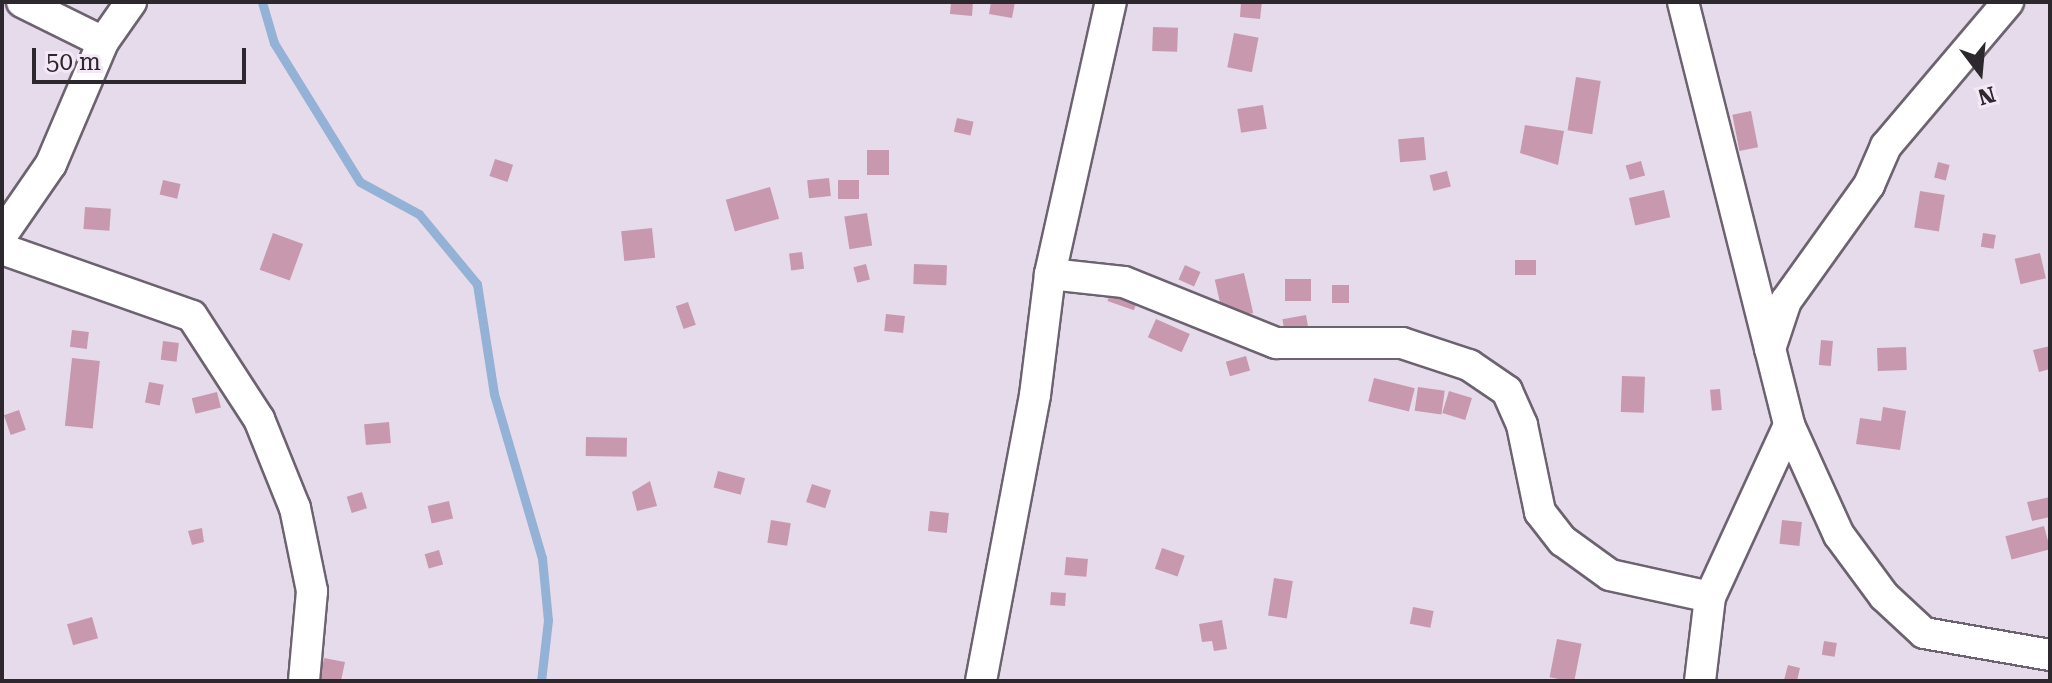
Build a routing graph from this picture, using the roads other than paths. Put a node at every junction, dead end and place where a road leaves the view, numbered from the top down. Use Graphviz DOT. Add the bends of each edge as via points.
graph roads {
  1 [pos="22,2"];
  2 [pos="131,2"];
  3 [pos="1111,2"];
  4 [pos="1683,2"];
  5 [pos="2008,2"];
  6 [pos="103,42"];
  7 [pos="2,235"];
  8 [pos="2,249"];
  9 [pos="1050,274"];
  10 [pos="1770,349"];
  11 [pos="1789,425"];
  12 [pos="1710,597"];
  13 [pos="2050,655"];
  14 [pos="304,681"];
  15 [pos="981,681"];
  16 [pos="1700,681"];
  1 -- 6 [label="street"];
  2 -- 6 [label="street"];
  3 -- 9 [label="street"];
  4 -- 10 [label="street"];
  5 -- 10 [label="street" via="1886,146 1869,185 1786,301"];
  6 -- 7 [label="street" via="51,164"];
  8 -- 14 [label="street" via="192,316 259,419 295,508 312,591"];
  9 -- 12 [label="street" via="1124,282 1276,343 1402,343 1469,365 1507,391 1522,425 1540,512 1563,541 1610,575"];
  9 -- 15 [label="street" via="1035,395"];
  10 -- 11 [label="street"];
  11 -- 12 [label="street"];
  11 -- 13 [label="street" via="1839,535 1884,596 1924,633"];
  12 -- 16 [label="street"];
}
